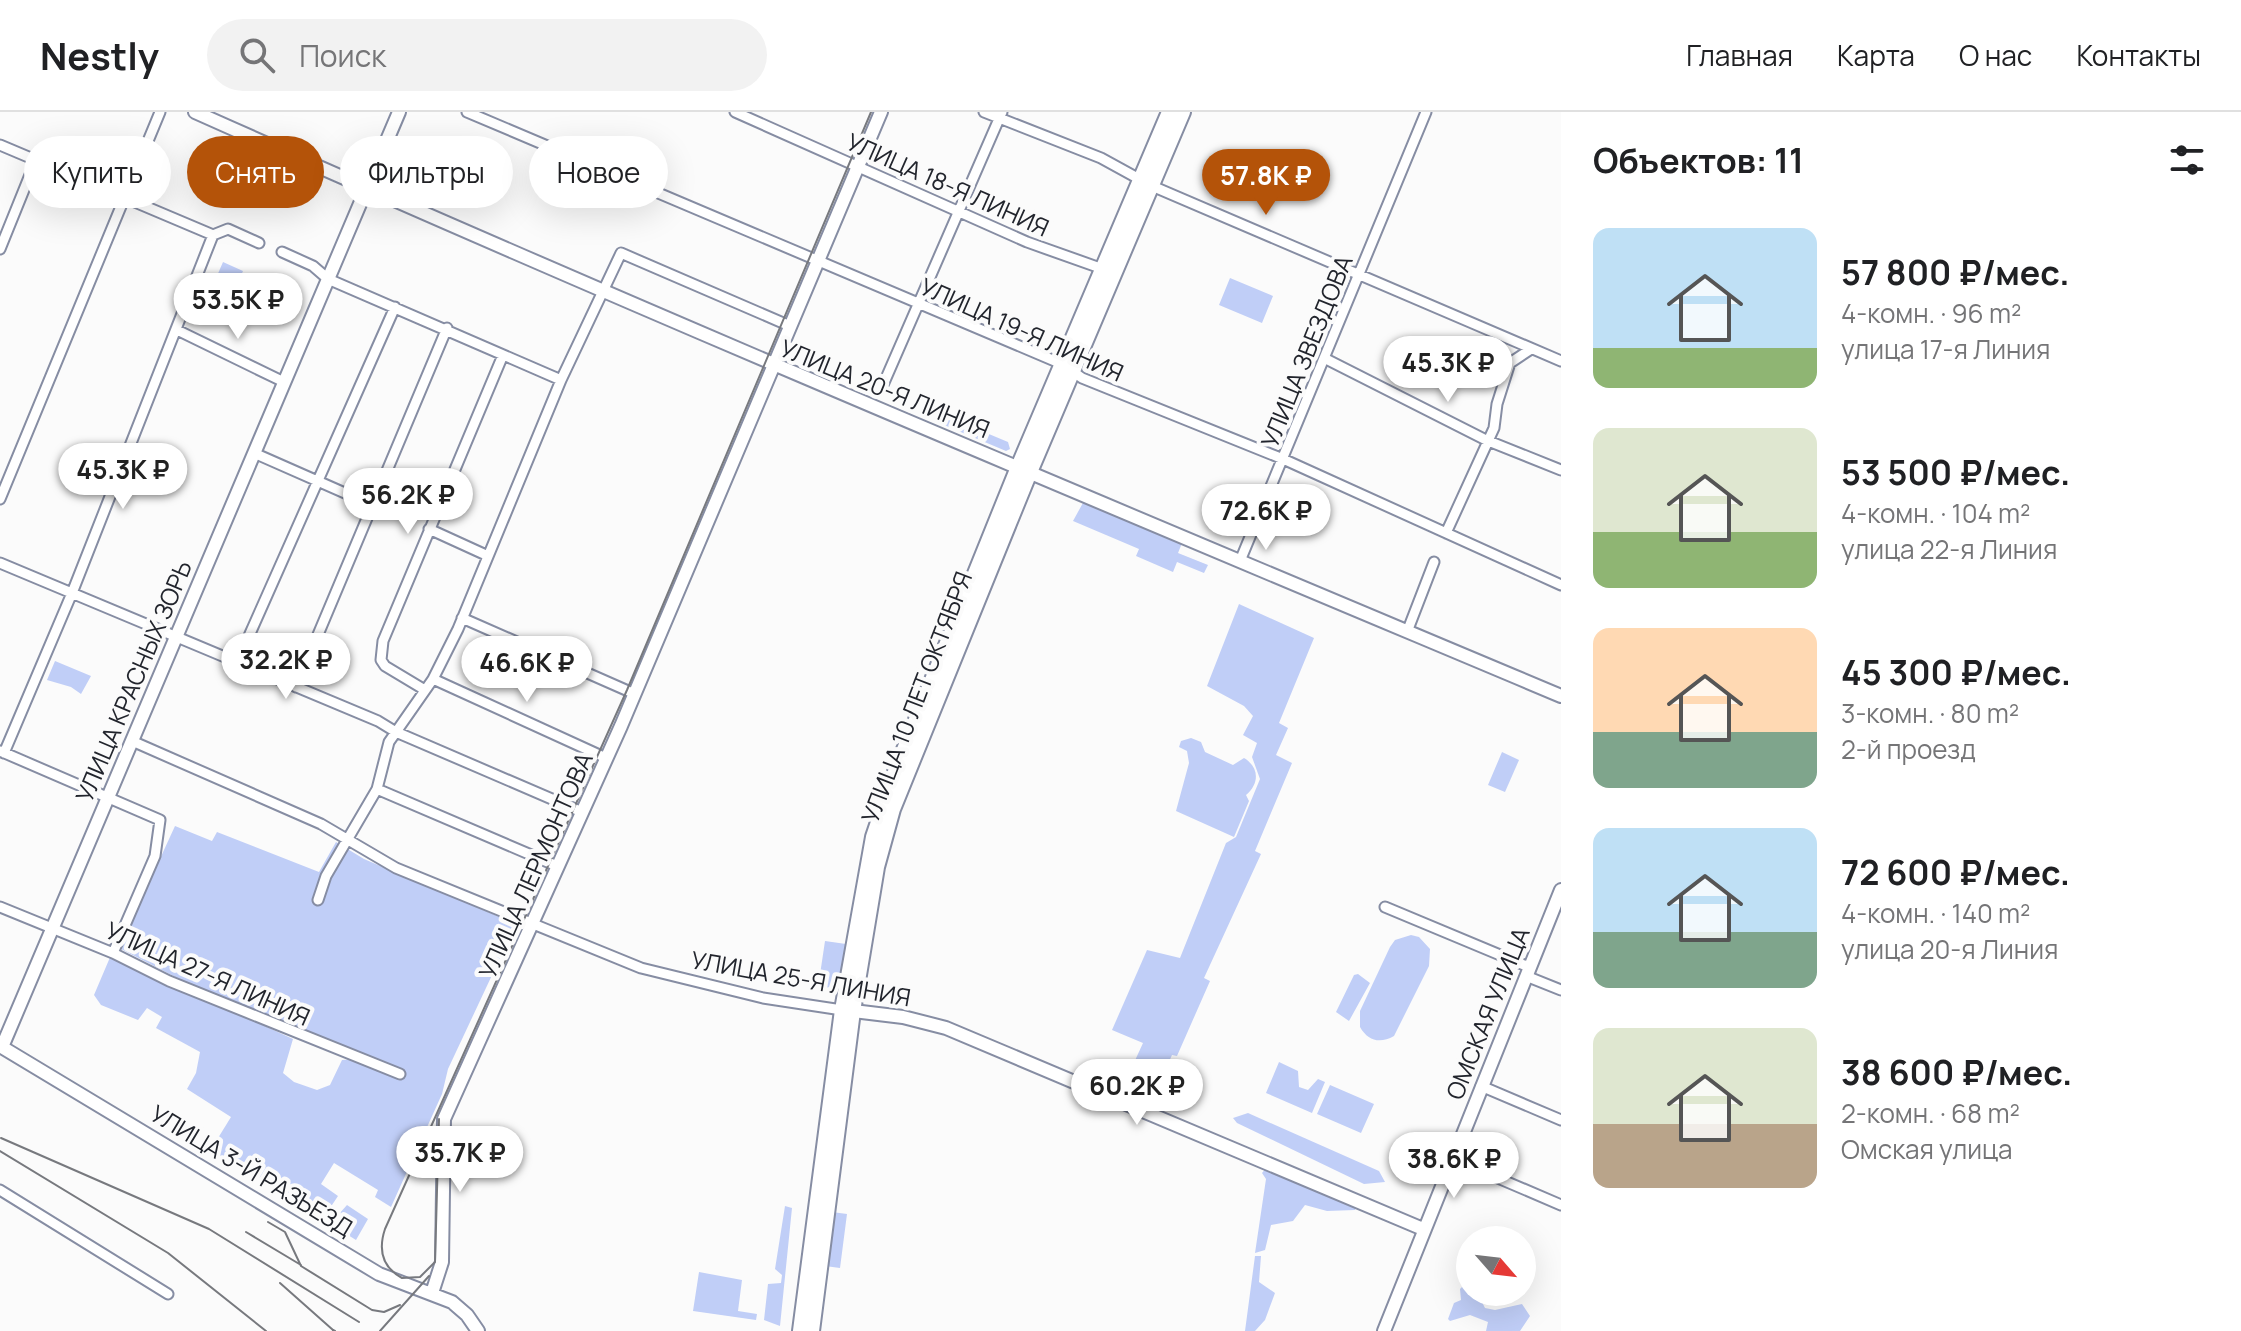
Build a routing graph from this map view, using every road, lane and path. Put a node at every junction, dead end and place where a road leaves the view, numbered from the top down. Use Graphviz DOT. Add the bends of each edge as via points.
graph roads {
  1 [pos="160,112"];
  2 [pos="195,112"];
  3 [pos="399,112"];
  4 [pos="467,112"];
  5 [pos="735,112"];
  6 [pos="881,112"];
  7 [pos="984,112"];
  8 [pos="1169,112"];
  9 [pos="1183,112"];
  10 [pos="1426,112"];
  11 [pos="1000,115"];
  12 [pos="150,136"];
  13 [pos="389,136"];
  14 [pos="0,145"];
  15 [pos="24,155"];
  16 [pos="859,166"];
  17 [pos="340,176"];
  18 [pos="1147,182"];
  19 [pos="24,190"];
  20 [pos="120,208"];
  21 [pos="150,208"];
  22 [pos="358,208"];
  23 [pos="412,208"];
  24 [pos="958,210"];
  25 [pos="213,235"];
  26 [pos="259,243"];
  27 [pos="0,249"];
  28 [pos="282,252"];
  29 [pos="817,261"];
  30 [pos="1103,269"];
  31 [pos="1358,275"];
  32 [pos="328,279"];
  33 [pos="603,293"];
  34 [pos="917,305"];
  35 [pos="395,307"];
  36 [pos="790,326"];
  37 [pos="447,328"];
  38 [pos="177,330"];
  39 [pos="1531,349"];
  40 [pos="503,355"];
  41 [pos="1324,358"];
  42 [pos="1561,361"];
  43 [pos="773,367"];
  44 [pos="1068,367"];
  45 [pos="561,380"];
  46 [pos="284,382"];
  47 [pos="883,385"];
  48 [pos="1486,440"];
  49 [pos="254,453"];
  50 [pos="1283,459"];
  51 [pos="1024,469"];
  52 [pos="1561,470"];
  53 [pos="316,480"];
  54 [pos="0,499"];
  55 [pos="372,505"];
  56 [pos="429,529"];
  57 [pos="1446,533"];
  58 [pos="486,555"];
  59 [pos="1240,561"];
  60 [pos="1434,562"];
  61 [pos="0,563"];
  62 [pos="1561,585"];
  63 [pos="72,593"];
  64 [pos="462,618"];
  65 [pos="1407,632"];
  66 [pos="176,637"];
  67 [pos="237,663"];
  68 [pos="433,679"];
  69 [pos="296,687"];
  70 [pos="425,690"];
  71 [pos="635,694"];
  72 [pos="1561,696"];
  73 [pos="396,732"];
  74 [pos="132,741"];
  75 [pos="2,752"];
  76 [pos="606,758"];
  77 [pos="377,789"];
  78 [pos="108,797"];
  79 [pos="582,812"];
  80 [pos="348,841"];
  81 [pos="557,866"];
  82 [pos="1561,890"];
  83 [pos="318,900"];
  84 [pos="0,907"];
  85 [pos="1385,907"];
  86 [pos="531,925"];
  87 [pos="52,927"];
  88 [pos="113,953"];
  89 [pos="1527,972"];
  90 [pos="1561,990"];
  91 [pos="848,1010"];
  92 [pos="1,1046"];
  93 [pos="400,1074"];
  94 [pos="1481,1086"];
  95 [pos="1561,1120"];
  96 [pos="1451,1158"];
  97 [pos="0,1190"];
  98 [pos="1561,1205"];
  99 [pos="1423,1229"];
  100 [pos="432,1293"];
  101 [pos="168,1294"];
  102 [pos="478,1331"];
  103 [pos="800,1331"];
  104 [pos="812,1331"];
  105 [pos="1384,1331"];
  1 -- 12 [label="street"];
  2 -- 17 [label="main road, УЛИЦА 20-Я ЛИНИЯ"];
  3 -- 13 [label="main road, УЛИЦА КРАСНЫХ ЗОРЬ"];
  4 -- 29 [label="street, УЛИЦА 19-Я ЛИНИЯ"];
  5 -- 16 [label="street, УЛИЦА 18-Я ЛИНИЯ"];
  6 -- 16 [label="main road, УЛИЦА ЛЕРМОНТОВА"];
  7 -- 11 [label="street"];
  8 -- 18 [label="main road, УЛИЦА 10 ЛЕТ ОКТЯБРЯ"];
  9 -- 18 [label="main road, УЛИЦА 10 ЛЕТ ОКТЯБРЯ"];
  10 -- 31 [label="street, УЛИЦА ЗВЕЗДОВА"];
  11 -- 18 [label="street"];
  11 -- 24 [label="street"];
  14 -- 15 [label="street"];
  16 -- 24 [label="street, УЛИЦА 18-Я ЛИНИЯ"];
  16 -- 29 [label="main road, УЛИЦА ЛЕРМОНТОВА"];
  18 -- 30 [label="main road, УЛИЦА 10 ЛЕТ ОКТЯБРЯ"];
  18 -- 31 [label="street"];
  18 -- 44 [label="main road, УЛИЦА 10 ЛЕТ ОКТЯБРЯ"];
  19 -- 27 [label="street"];
  20 -- 54 [label="street"];
  21 -- 25 [label="street"];
  22 -- 32 [label="main road, УЛИЦА КРАСНЫХ ЗОРЬ"];
  23 -- 33 [label="main road, УЛИЦА 20-Я ЛИНИЯ"];
  24 -- 30 [label="street, УЛИЦА 18-Я ЛИНИЯ"];
  24 -- 34 [label="street"];
  25 -- 26 [label="street" via="228,229"];
  25 -- 38 [label="street"];
  28 -- 32 [label="street"];
  29 -- 34 [label="street, УЛИЦА 19-Я ЛИНИЯ"];
  29 -- 36 [label="main road, УЛИЦА ЛЕРМОНТОВА"];
  30 -- 44 [label="main road, УЛИЦА 10 ЛЕТ ОКТЯБРЯ"];
  31 -- 39 [label="street"];
  31 -- 41 [label="street, УЛИЦА ЗВЕЗДОВА"];
  32 -- 35 [label="street"];
  32 -- 46 [label="main road, УЛИЦА КРАСНЫХ ЗОРЬ"];
  33 -- 36 [label="street" via="621,253"];
  33 -- 43 [label="main road, УЛИЦА 20-Я ЛИНИЯ"];
  33 -- 45 [label="street"];
  34 -- 44 [label="street, УЛИЦА 19-Я ЛИНИЯ"];
  34 -- 47 [label="street"];
  35 -- 37 [label="street"];
  35 -- 53 [label="street"];
  36 -- 43 [label="main road, УЛИЦА ЛЕРМОНТОВА"];
  37 -- 40 [label="street"];
  37 -- 55 [label="street"];
  38 -- 46 [label="street"];
  38 -- 63 [label="street"];
  39 -- 42 [label="street"];
  39 -- 48 [label="street" via="1510,363 1494,428"];
  40 -- 45 [label="street"];
  40 -- 56 [label="street"];
  41 -- 48 [label="street"];
  41 -- 50 [label="street, УЛИЦА ЗВЕЗДОВА"];
  43 -- 51 [label="main road, УЛИЦА 20-Я ЛИНИЯ"];
  43 -- 71 [label="main road, УЛИЦА ЛЕРМОНТОВА"];
  44 -- 50 [label="street, УЛИЦА 19-Я ЛИНИЯ" via="1082,378"];
  44 -- 51 [label="main road, УЛИЦА 10 ЛЕТ ОКТЯБРЯ"];
  45 -- 58 [label="street"];
  46 -- 49 [label="main road, УЛИЦА КРАСНЫХ ЗОРЬ"];
  48 -- 52 [label="street"];
  48 -- 57 [label="street"];
  49 -- 53 [label="street"];
  49 -- 66 [label="main road, УЛИЦА КРАСНЫХ ЗОРЬ"];
  50 -- 57 [label="street, УЛИЦА 19-Я ЛИНИЯ"];
  50 -- 59 [label="street, УЛИЦА ЗВЕЗДОВА"];
  51 -- 59 [label="main road, УЛИЦА 20-Я ЛИНИЯ"];
  51 -- 91 [label="main road, УЛИЦА 10 ЛЕТ ОКТЯБРЯ" via="883,806 860,900"];
  53 -- 55 [label="street"];
  53 -- 67 [label="street"];
  55 -- 69 [label="street"];
  56 -- 58 [label="street"];
  56 -- 70 [label="street" via="381,652 385,666"];
  57 -- 62 [label="street, УЛИЦА 19-Я ЛИНИЯ"];
  58 -- 64 [label="street"];
  59 -- 65 [label="main road, УЛИЦА 20-Я ЛИНИЯ"];
  60 -- 65 [label="street"];
  61 -- 63 [label="street"];
  63 -- 66 [label="street"];
  63 -- 75 [label="street"];
  64 -- 68 [label="street"];
  64 -- 71 [label="street"];
  65 -- 72 [label="main road, УЛИЦА 20-Я ЛИНИЯ"];
  66 -- 67 [label="street"];
  66 -- 74 [label="main road, УЛИЦА КРАСНЫХ ЗОРЬ"];
  67 -- 69 [label="street"];
  68 -- 70 [label="street"];
  68 -- 76 [label="street"];
  69 -- 73 [label="street"];
  70 -- 73 [label="street"];
  71 -- 76 [label="main road, УЛИЦА ЛЕРМОНТОВА"];
  73 -- 77 [label="street"];
  73 -- 79 [label="street"];
  74 -- 78 [label="main road, УЛИЦА КРАСНЫХ ЗОРЬ"];
  74 -- 80 [label="street, УЛИЦА 25-Я ЛИНИЯ" via="321,824"];
  75 -- 78 [label="street"];
  76 -- 79 [label="main road, УЛИЦА ЛЕРМОНТОВА"];
  77 -- 80 [label="street"];
  77 -- 81 [label="street"];
  78 -- 87 [label="main road, УЛИЦА КРАСНЫХ ЗОРЬ"];
  78 -- 88 [label="street" via="161,823 155,856"];
  79 -- 81 [label="main road, УЛИЦА ЛЕРМОНТОВА"];
  80 -- 83 [label="street"];
  80 -- 86 [label="street, УЛИЦА 25-Я ЛИНИЯ" via="396,868"];
  81 -- 86 [label="main road, УЛИЦА ЛЕРМОНТОВА"];
  82 -- 89 [label="main road, ОМСКАЯ УЛИЦА"];
  84 -- 87 [label="street, УЛИЦА 27-Я ЛИНИЯ"];
  85 -- 89 [label="street"];
  86 -- 91 [label="street, УЛИЦА 25-Я ЛИНИЯ" via="661,975"];
  86 -- 100 [label="main road, УЛИЦА ЛЕРМОНТОВА" via="444,1119 442,1262"];
  87 -- 88 [label="street, УЛИЦА 27-Я ЛИНИЯ"];
  87 -- 92 [label="main road, УЛИЦА КРАСНЫХ ЗОРЬ"];
  88 -- 93 [label="street, УЛИЦА 27-Я ЛИНИЯ" via="169,981"];
  89 -- 90 [label="street"];
  89 -- 94 [label="main road, ОМСКАЯ УЛИЦА"];
  91 -- 99 [label="main road, УЛИЦА 25-Я ЛИНИЯ" via="946,1028"];
  91 -- 103 [label="main road, УЛИЦА 10 ЛЕТ ОКТЯБРЯ"];
  91 -- 104 [label="main road, УЛИЦА 10 ЛЕТ ОКТЯБРЯ"];
  92 -- 100 [label="main road, УЛИЦА 3-Й РАЗЪЕЗД" via="379,1274"];
  94 -- 95 [label="street"];
  94 -- 96 [label="main road, ОМСКАЯ УЛИЦА"];
  96 -- 98 [label="street"];
  96 -- 99 [label="main road, ОМСКАЯ УЛИЦА"];
  97 -- 101 [label="street"];
  99 -- 105 [label="main road, ОМСКАЯ УЛИЦА"];
  100 -- 102 [label="main road, УЛИЦА 3-Й РАЗЪЕЗД" via="467,1315"];
}
